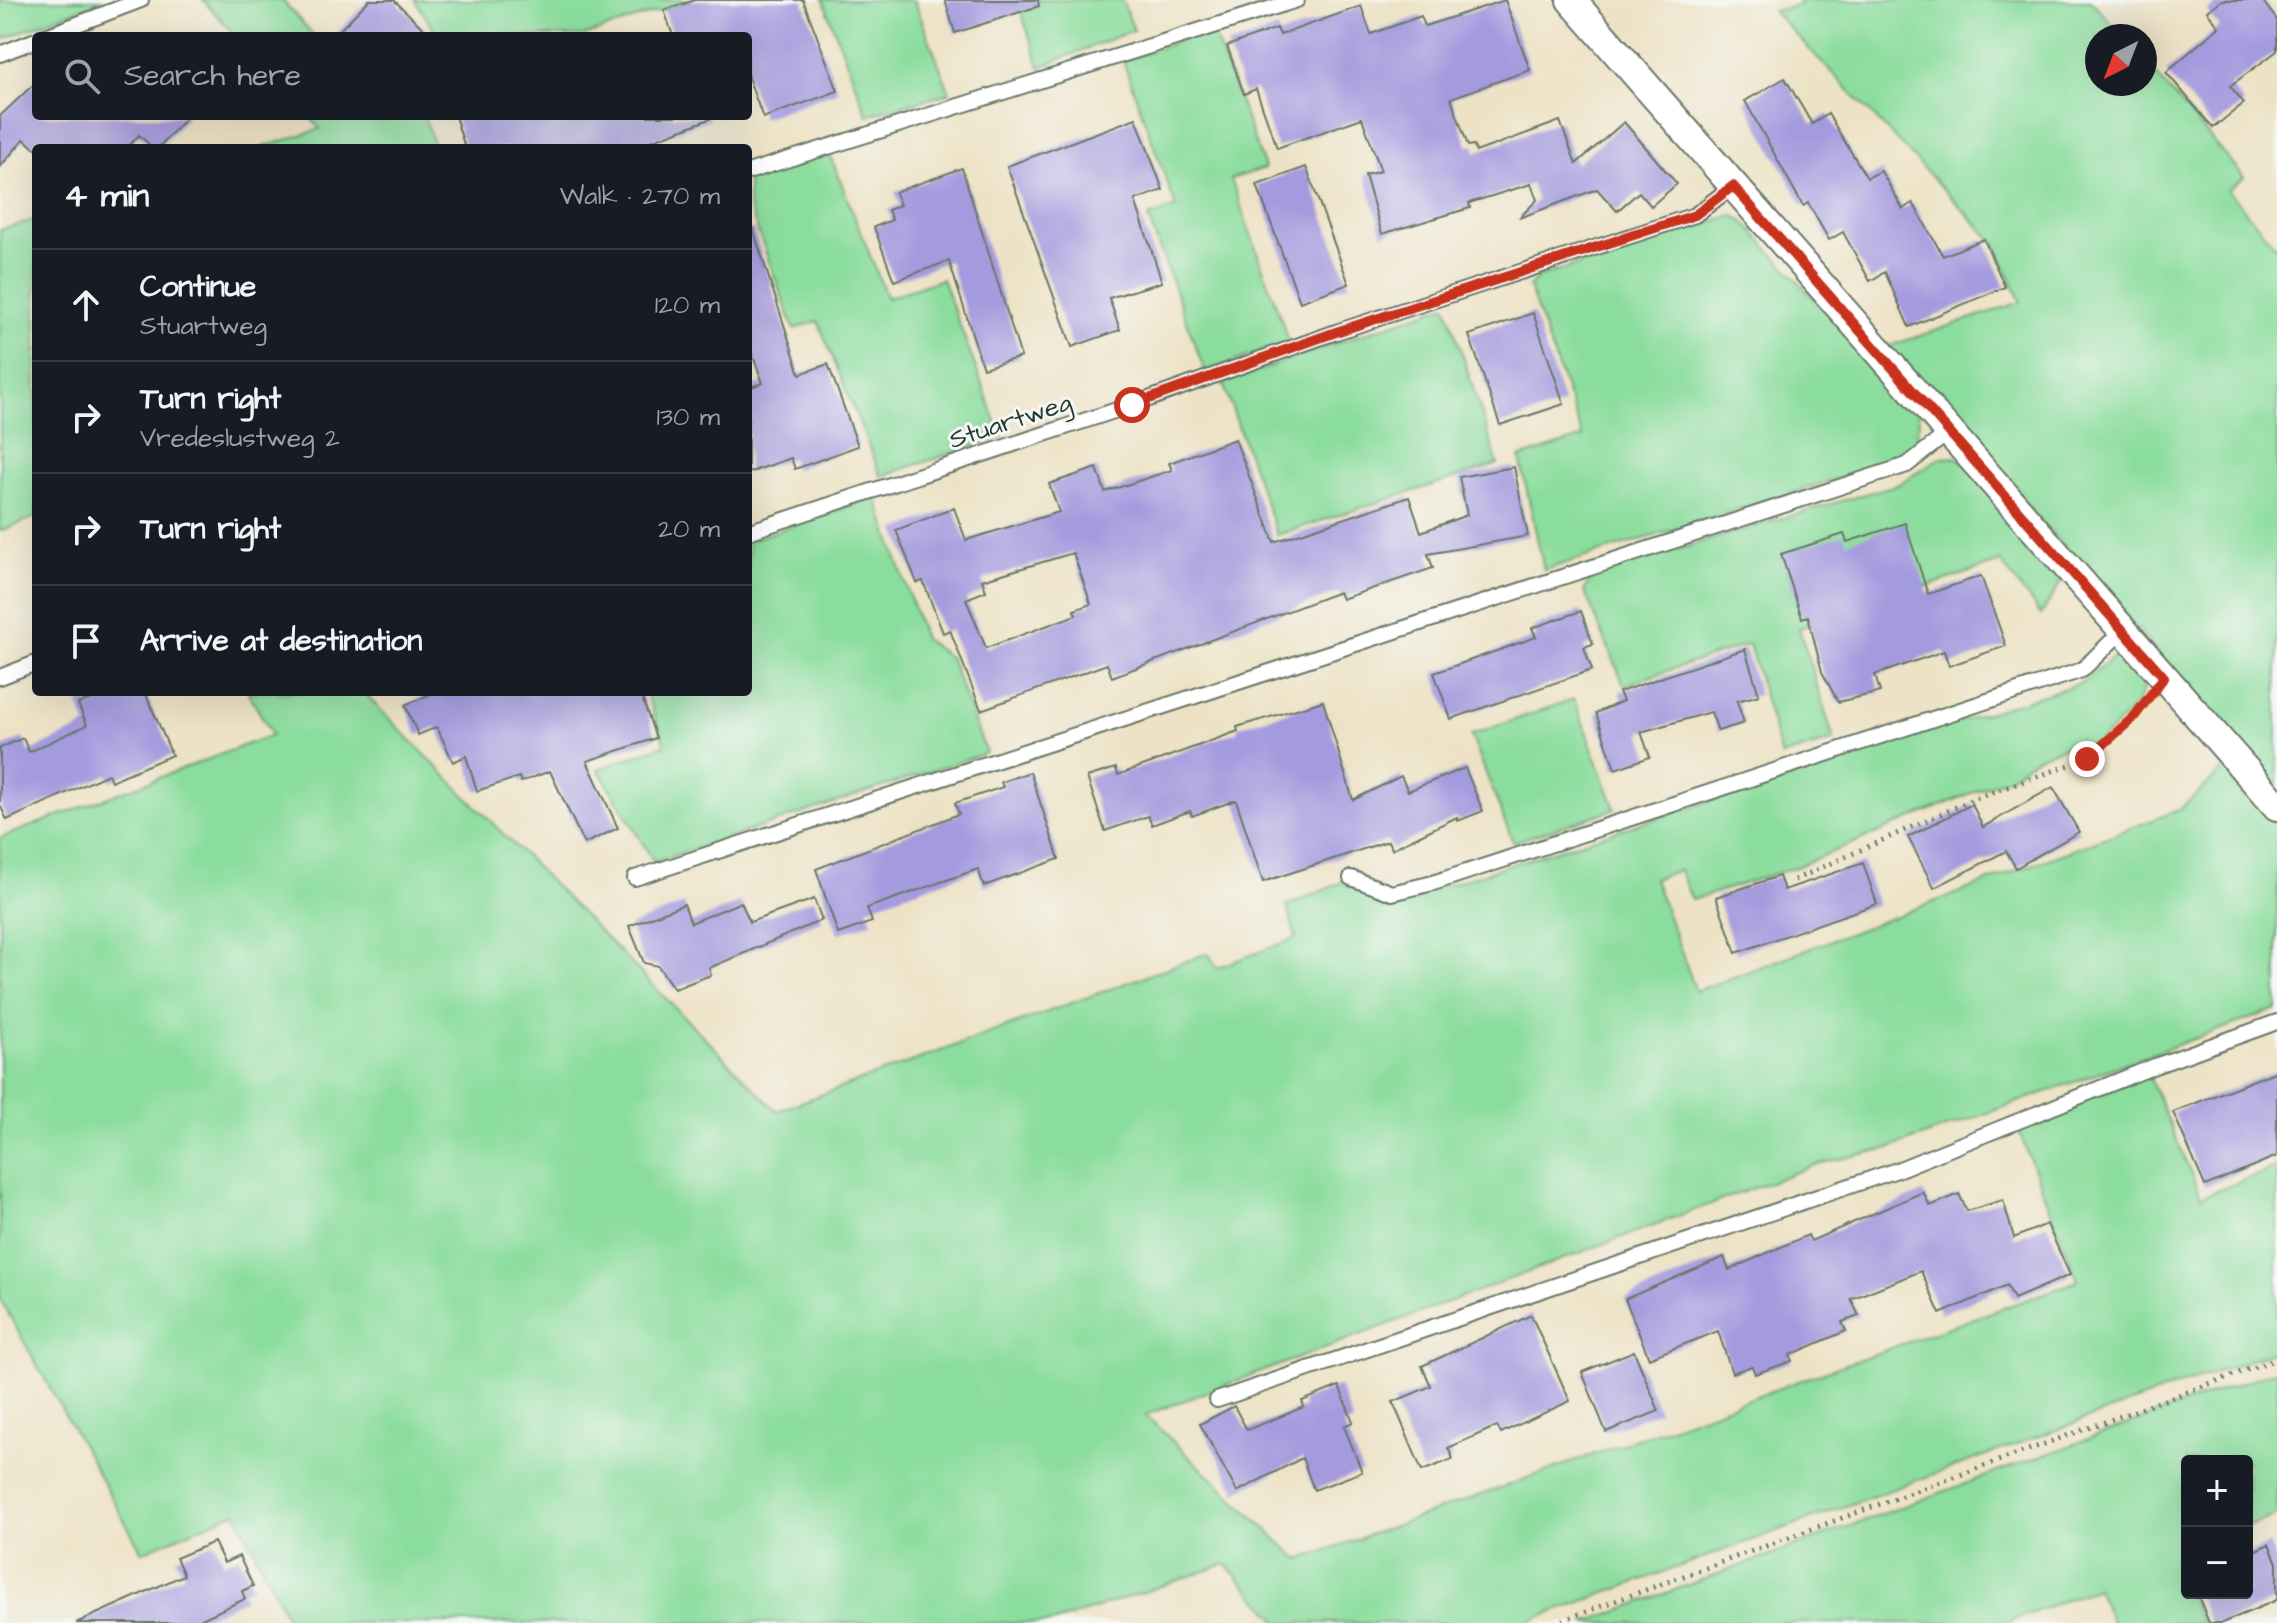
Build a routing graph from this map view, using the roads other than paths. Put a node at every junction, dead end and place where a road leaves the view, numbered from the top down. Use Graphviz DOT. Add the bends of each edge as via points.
graph roads {
  1 [pos="141,0"];
  2 [pos="1297,0"];
  3 [pos="1571,0"];
  4 [pos="57,32"];
  5 [pos="32,42"];
  6 [pos="0,54"];
  7 [pos="752,171"];
  8 [pos="1733,186"];
  9 [pos="1949,432"];
  10 [pos="752,531"];
  11 [pos="2123,630"];
  12 [pos="32,665"];
  13 [pos="0,677"];
  14 [pos="2277,806"];
  15 [pos="635,878"];
  16 [pos="1351,878"];
  17 [pos="2277,1022"];
  18 [pos="1217,1400"];
  1 -- 4 [label="lane"];
  2 -- 7 [label="lane"];
  3 -- 8 [label="street"];
  5 -- 6 [label="lane"];
  8 -- 9 [label="street"];
  8 -- 10 [label="lane, Stuartweg" via="1695,215"];
  9 -- 11 [label="street"];
  9 -- 15 [label="lane" via="1907,465"];
  11 -- 14 [label="street"];
  11 -- 16 [label="lane" via="2082,670 1433,883 1392,893"];
  12 -- 13 [label="lane"];
  17 -- 18 [label="lane" via="1897,1170"];
}
